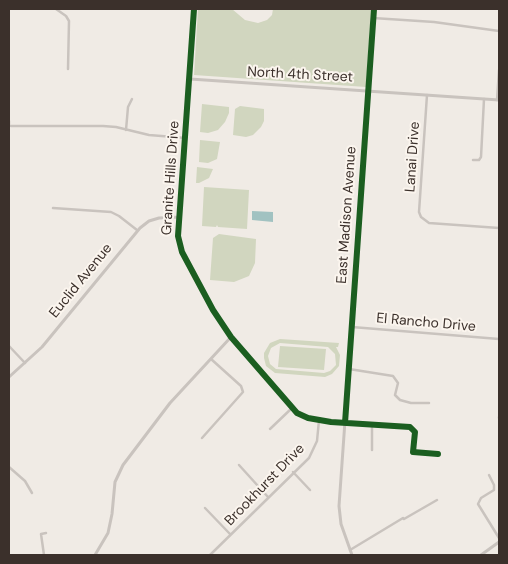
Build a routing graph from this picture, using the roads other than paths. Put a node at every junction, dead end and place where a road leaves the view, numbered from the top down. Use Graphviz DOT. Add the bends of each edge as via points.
graph roads {
  1 [pos="56,9"];
  2 [pos="194,9"];
  3 [pos="374,9"];
  4 [pos="373,18"];
  5 [pos="499,31"];
  6 [pos="68,68"];
  7 [pos="499,70"];
  8 [pos="190,79"];
  9 [pos="368,91"];
  10 [pos="428,95"];
  11 [pos="132,99"];
  12 [pos="484,99"];
  13 [pos="498,100"];
  14 [pos="9,121"];
  15 [pos="10,126"];
  16 [pos="126,130"];
  17 [pos="186,138"];
  18 [pos="473,160"];
  19 [pos="53,208"];
  20 [pos="179,217"];
  21 [pos="499,228"];
  22 [pos="137,230"];
  23 [pos="352,327"];
  24 [pos="231,337"];
  25 [pos="499,339"];
  26 [pos="9,346"];
  27 [pos="211,359"];
  28 [pos="25,363"];
  29 [pos="349,369"];
  30 [pos="9,378"];
  31 [pos="429,402"];
  32 [pos="292,408"];
  33 [pos="319,420"];
  34 [pos="345,423"];
  35 [pos="372,424"];
  36 [pos="270,428"];
  37 [pos="202,438"];
  38 [pos="372,450"];
  39 [pos="438,454"];
  40 [pos="239,465"];
  41 [pos="9,467"];
  42 [pos="293,472"];
  43 [pos="489,476"];
  44 [pos="310,490"];
  45 [pos="32,493"];
  46 [pos="268,497"];
  47 [pos="437,500"];
  48 [pos="205,508"];
  49 [pos="46,533"];
  50 [pos="230,534"];
  51 [pos="499,540"];
  52 [pos="350,550"];
  53 [pos="44,555"];
  54 [pos="95,555"];
  55 [pos="210,555"];
  56 [pos="352,555"];
  57 [pos="481,555"];
  1 -- 6 [label="street" via="69,21"];
  2 -- 8 [label="street, Granite Hills Drive"];
  3 -- 4 [label="street, East Madison Avenue"];
  4 -- 5 [label="street"];
  4 -- 9 [label="street, East Madison Avenue"];
  7 -- 13 [label="street"];
  8 -- 9 [label="street, North 4th Street"];
  8 -- 17 [label="street, Granite Hills Drive"];
  9 -- 10 [label="street, North 4th Street"];
  9 -- 23 [label="street, East Madison Avenue"];
  10 -- 12 [label="street, North 4th Street"];
  10 -- 21 [label="street, Lanai Drive" via="419,212 422,219 429,223"];
  11 -- 16 [label="street"];
  12 -- 13 [label="street, North 4th Street"];
  12 -- 18 [label="street" via="481,157"];
  14 -- 15 [label="street"];
  15 -- 16 [label="street" via="116,127"];
  16 -- 17 [label="street"];
  17 -- 20 [label="street, Granite Hills Drive"];
  19 -- 22 [label="street" via="111,212"];
  20 -- 22 [label="street, Euclid Avenue" via="155,219"];
  20 -- 24 [label="street, Granite Hills Drive" via="178,236 182,252"];
  22 -- 28 [label="street, Euclid Avenue" via="42,347"];
  23 -- 25 [label="street, El Rancho Drive"];
  23 -- 29 [label="street, East Madison Avenue"];
  24 -- 27 [label="street"];
  24 -- 32 [label="street, Granite Hills Drive"];
  26 -- 28 [label="street"];
  27 -- 37 [label="street" via="242,386 243,392"];
  27 -- 54 [label="street" via="170,403 123,465 115,482 108,533"];
  28 -- 30 [label="street, Euclid Avenue"];
  29 -- 31 [label="street" via="391,375 397,381 395,396 400,400"];
  29 -- 34 [label="street, East Madison Avenue"];
  32 -- 33 [label="street, Granite Hills Drive" via="303,416"];
  32 -- 36 [label="street"];
  33 -- 34 [label="street, Granite Hills Drive"];
  33 -- 42 [label="street, Brookhurst Drive" via="317,441 312,452"];
  34 -- 35 [label="street, Granite Hills Drive"];
  34 -- 52 [label="street, East Madison Avenue" via="339,506"];
  35 -- 38 [label="street"];
  35 -- 39 [label="street, Granite Hills Drive" via="410,427 415,432 413,452"];
  40 -- 46 [label="street"];
  41 -- 45 [label="street" via="25,481"];
  42 -- 44 [label="street"];
  42 -- 46 [label="street, Brookhurst Drive"];
  43 -- 51 [label="street" via="494,490 478,504"];
  46 -- 50 [label="street, Brookhurst Drive"];
  47 -- 52 [label="street"];
  48 -- 50 [label="street"];
  49 -- 53 [label="street" via="41,534"];
  50 -- 55 [label="street, Brookhurst Drive"];
  51 -- 57 [label="street"];
  52 -- 56 [label="street, East Madison Avenue"];
}
